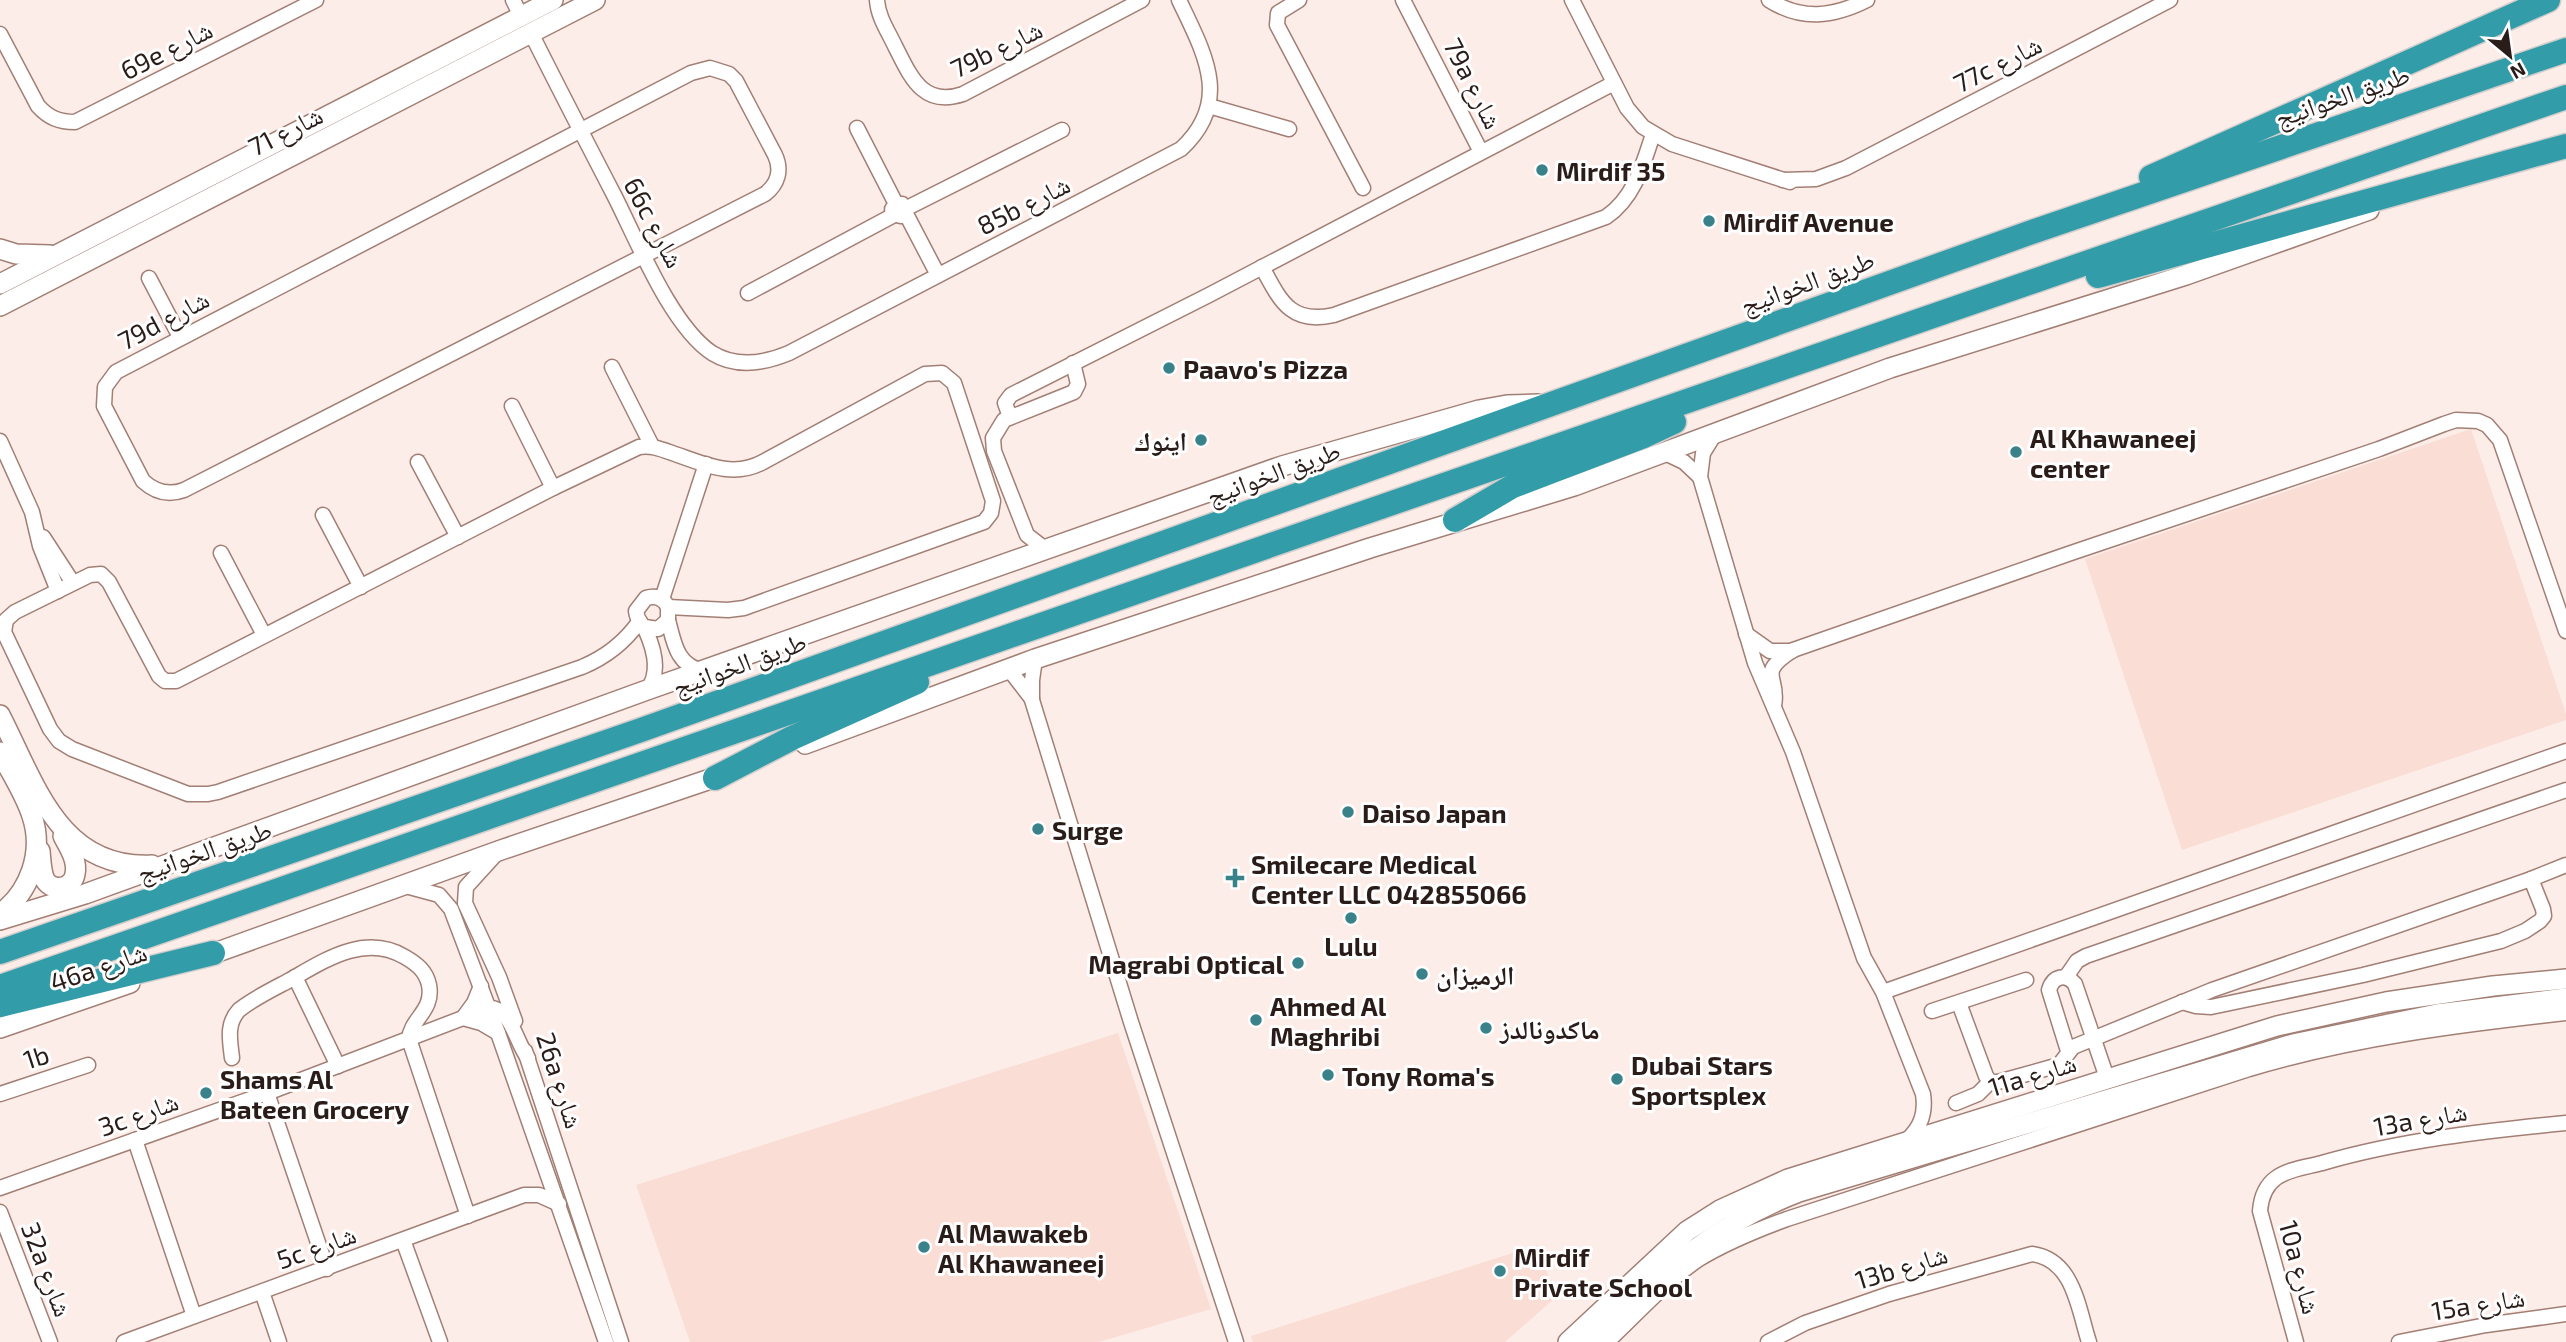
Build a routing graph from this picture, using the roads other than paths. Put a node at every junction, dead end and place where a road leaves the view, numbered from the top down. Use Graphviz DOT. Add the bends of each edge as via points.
graph roads {
  1 [pos="316,0"];
  2 [pos="553,0"];
  3 [pos="595,0"];
  4 [pos="877,0"];
  5 [pos="1142,0"];
  6 [pos="1180,0"];
  7 [pos="1299,0"];
  8 [pos="1404,0"];
  9 [pos="1572,0"];
  10 [pos="1769,0"];
  11 [pos="1867,0"];
  12 [pos="2170,0"];
  13 [pos="2548,0"];
  14 [pos="521,16"];
  15 [pos="0,34"];
  16 [pos="2566,50"];
  17 [pos="1614,83"];
  18 [pos="2566,97"];
  19 [pos="1209,106"];
  20 [pos="857,128"];
  21 [pos="1289,129"];
  22 [pos="1062,130"];
  23 [pos="580,131"];
  24 [pos="1653,134"];
  25 [pos="2566,146"];
  26 [pos="1481,152"];
  27 [pos="1363,188"];
  28 [pos="2403,190"];
  29 [pos="900,211"];
  30 [pos="2029,233"];
  31 [pos="0,249"];
  32 [pos="55,256"];
  33 [pos="645,256"];
  34 [pos="1262,267"];
  35 [pos="934,277"];
  36 [pos="149,278"];
  37 [pos="0,284"];
  38 [pos="748,293"];
  39 [pos="1972,304"];
  40 [pos="0,306"];
  41 [pos="180,337"];
  42 [pos="789,353"];
  43 [pos="1073,363"];
  44 [pos="612,367"];
  45 [pos="1715,394"];
  46 [pos="512,405"];
  47 [pos="1550,405"];
  48 [pos="1010,417"];
  49 [pos="1716,432"];
  50 [pos="0,441"];
  51 [pos="652,446"];
  52 [pos="1665,453"];
  53 [pos="418,462"];
  54 [pos="706,464"];
  55 [pos="1700,477"];
  56 [pos="554,488"];
  57 [pos="323,515"];
  58 [pos="1455,520"];
  59 [pos="38,532"];
  60 [pos="458,537"];
  61 [pos="1045,549"];
  62 [pos="221,554"];
  63 [pos="73,583"];
  64 [pos="361,587"];
  65 [pos="58,591"];
  66 [pos="665,613"];
  67 [pos="642,625"];
  68 [pos="2566,631"];
  69 [pos="1746,634"];
  70 [pos="264,635"];
  71 [pos="1793,650"];
  72 [pos="941,659"];
  73 [pos="1035,659"];
  74 [pos="1008,668"];
  75 [pos="703,671"];
  76 [pos="647,690"];
  77 [pos="1032,700"];
  78 [pos="1774,706"];
  79 [pos="0,715"];
  80 [pos="2566,751"];
  81 [pos="0,752"];
  82 [pos="715,778"];
  83 [pos="2566,790"];
  84 [pos="52,816"];
  85 [pos="35,830"];
  86 [pos="501,850"];
  87 [pos="167,864"];
  88 [pos="2566,865"];
  89 [pos="2531,879"];
  90 [pos="400,885"];
  91 [pos="0,914"];
  92 [pos="0,920"];
  93 [pos="0,952"];
  94 [pos="213,953"];
  95 [pos="295,977"];
  96 [pos="2066,977"];
  97 [pos="2566,979"];
  98 [pos="2026,980"];
  99 [pos="481,986"];
  100 [pos="0,987"];
  101 [pos="1883,992"];
  102 [pos="2566,998"];
  103 [pos="2182,1002"];
  104 [pos="1959,1003"];
  105 [pos="0,1005"];
  106 [pos="489,1008"];
  107 [pos="1933,1011"];
  108 [pos="2566,1013"];
  109 [pos="463,1018"];
  110 [pos="0,1028"];
  111 [pos="498,1033"];
  112 [pos="2093,1038"];
  113 [pos="409,1039"];
  114 [pos="2199,1049"];
  115 [pos="2068,1052"];
  116 [pos="232,1058"];
  117 [pos="528,1058"];
  118 [pos="88,1065"];
  119 [pos="338,1066"];
  120 [pos="2107,1078"];
  121 [pos="1990,1082"];
  122 [pos="2160,1085"];
  123 [pos="2179,1092"];
  124 [pos="267,1093"];
  125 [pos="0,1094"];
  126 [pos="1956,1103"];
  127 [pos="1962,1123"];
  128 [pos="2566,1123"];
  129 [pos="1998,1134"];
  130 [pos="135,1140"];
  131 [pos="1907,1140"];
  132 [pos="545,1165"];
  133 [pos="1889,1165"];
  134 [pos="2284,1174"];
  135 [pos="0,1188"];
  136 [pos="524,1195"];
  137 [pos="559,1205"];
  138 [pos="0,1212"];
  139 [pos="468,1216"];
  140 [pos="403,1240"];
  141 [pos="327,1269"];
  142 [pos="262,1292"];
  143 [pos="2566,1314"];
  144 [pos="194,1317"];
  145 [pos="50,1342"];
  146 [pos="124,1342"];
  147 [pos="279,1342"];
  148 [pos="440,1342"];
  149 [pos="606,1342"];
  150 [pos="621,1342"];
  151 [pos="1236,1342"];
  152 [pos="1568,1342"];
  153 [pos="1591,1342"];
  154 [pos="1607,1342"];
  155 [pos="1768,1342"];
  156 [pos="2089,1342"];
  157 [pos="2296,1342"];
  158 [pos="2399,1342"];
  1 -- 15 [label="street, 69e شارع" via="75,122 54,120 38,106"];
  2 -- 14 [label="street, شارع 71"];
  3 -- 14 [label="street, شارع 71"];
  4 -- 5 [label="street, 79b شارع" via="881,18 912,79 931,94 947,97 963,93"];
  6 -- 19 [label="street, 85b شارع" via="1202,49 1211,83"];
  7 -- 27 [label="street" via="1278,13 1277,24"];
  8 -- 26 [label="street, 79a شارع"];
  9 -- 17 [label="street, 77c شارع"];
  10 -- 11 [label="street" via="1792,12 1818,16"];
  12 -- 24 [label="street, 77c شارع" via="1846,168 1816,178 1783,180"];
  13 -- 30 [label="highway"];
  14 -- 23 [label="street, 66c شارع"];
  14 -- 32 [label="street, شارع 71"];
  14 -- 40 [label="street, شارع 71" via="455,72"];
  16 -- 30 [label="highway, طريق الخوانيج"];
  17 -- 24 [label="street, 77c شارع" via="1635,118"];
  17 -- 26 [label="street"];
  18 -- 39 [label="highway"];
  19 -- 21 [label="street"];
  19 -- 35 [label="street, 85b شارع" via="1191,140 1171,156"];
  20 -- 29 [label="street"];
  22 -- 29 [label="street"];
  23 -- 33 [label="street, 66c شارع"];
  23 -- 33 [label="street, 79d شارع" via="700,69 729,74 742,89 778,162 776,184"];
  23 -- 41 [label="street, 79d شارع"];
  24 -- 34 [label="street" via="1631,192 1606,217 1317,324 1297,323 1283,312"];
  25 -- 28 [label="highway"];
  26 -- 34 [label="street"];
  28 -- 39 [label="highway" via="2084,280"];
  28 -- 49 [label="street, 46a شارع" via="2337,223 1914,360"];
  29 -- 35 [label="street"];
  29 -- 38 [label="street"];
  30 -- 47 [label="highway, طريق الخوانيج"];
  31 -- 32 [label="street"];
  32 -- 37 [label="street, شارع 71"];
  33 -- 41 [label="street, 79d شارع" via="171,493 153,489 140,475 106,411 104,393 116,372"];
  33 -- 42 [label="street, 66c شارع" via="687,329 715,355 752,363"];
  34 -- 43 [label="street"];
  35 -- 42 [label="street, 85b شارع"];
  36 -- 41 [label="street"];
  39 -- 45 [label="highway"];
  43 -- 48 [label="street" via="1008,397 1005,403"];
  43 -- 48 [label="street" via="1078,384 1074,392"];
  44 -- 51 [label="street"];
  45 -- 58 [label="highway" via="1663,428 1513,486"];
  45 -- 72 [label="highway"];
  46 -- 56 [label="street"];
  47 -- 61 [label="street" via="1507,405 1465,413 1282,466"];
  47 -- 93 [label="highway, طريق الخوانيج" via="641,730"];
  48 -- 61 [label="street" via="995,431 994,451 1027,535"];
  49 -- 52 [label="street, 46a شارع"];
  49 -- 55 [label="street" via="1703,453"];
  50 -- 59 [label="street"];
  51 -- 54 [label="street"];
  51 -- 56 [label="street" via="635,449"];
  52 -- 55 [label="street"];
  52 -- 58 [label="street, 46a شارع" via="1562,490"];
  53 -- 60 [label="street"];
  54 -- 66 [label="street"];
  54 -- 66 [label="street" via="735,471 757,466 936,372 947,375 957,388 993,507 988,518 978,524 744,608"];
  55 -- 69 [label="street"];
  56 -- 60 [label="street"];
  57 -- 64 [label="street"];
  58 -- 73 [label="street, 46a شارع"];
  59 -- 63 [label="street"];
  59 -- 65 [label="street"];
  60 -- 64 [label="street"];
  61 -- 75 [label="street"];
  62 -- 70 [label="street"];
  63 -- 65 [label="street"];
  63 -- 70 [label="street" via="95,573 106,577 165,681 180,679"];
  64 -- 70 [label="street"];
  65 -- 67 [label="street" via="15,612 4,626 50,729 72,748 198,795 582,667 617,647"];
  66 -- 67 [label="street" via="653,630"];
  66 -- 67 [label="street" via="651,597 641,601 636,611"];
  66 -- 75 [label="street" via="668,643 686,664"];
  67 -- 76 [label="street" via="656,670"];
  68 -- 71 [label="street" via="2500,440 2487,425 2467,419"];
  69 -- 71 [label="street" via="1770,651"];
  69 -- 78 [label="street"];
  71 -- 78 [label="street" via="1774,664"];
  72 -- 82 [label="highway" via="914,684"];
  72 -- 100 [label="highway"];
  73 -- 74 [label="street, 46a شارع"];
  73 -- 77 [label="street"];
  74 -- 77 [label="street"];
  74 -- 82 [label="street, 46a شارع"];
  75 -- 76 [label="street"];
  76 -- 87 [label="street"];
  77 -- 151 [label="street" via="1130,1022"];
  78 -- 101 [label="street" via="1864,958"];
  79 -- 84 [label="street"];
  80 -- 101 [label="street"];
  81 -- 85 [label="street"];
  82 -- 86 [label="street, 46a شارع"];
  83 -- 96 [label="street" via="2086,956"];
  84 -- 85 [label="street" via="75,864 75,876 67,886 55,887 46,881"];
  84 -- 87 [label="street" via="69,837 91,853 129,865"];
  85 -- 91 [label="street" via="35,857 28,882"];
  86 -- 90 [label="street, 46a شارع"];
  86 -- 117 [label="street, 26a شارع" via="467,887 465,903 507,995"];
  87 -- 92 [label="street"];
  88 -- 89 [label="street"];
  89 -- 103 [label="street"];
  89 -- 103 [label="street" via="2544,916 2501,941 2211,1007"];
  90 -- 94 [label="street, 46a شارع"];
  90 -- 99 [label="street, 26a شارع" via="427,891 447,902"];
  94 -- 105 [label="highway"];
  94 -- 110 [label="street, 46a شارع"];
  95 -- 113 [label="street" via="351,949 377,948 401,954 421,968 430,991"];
  95 -- 116 [label="street" via="234,1015 229,1029"];
  95 -- 119 [label="street"];
  96 -- 112 [label="street" via="2075,984"];
  96 -- 115 [label="street" via="2053,981 2049,990"];
  97 -- 114 [label="street, 11a شارع" via="2374,1004"];
  98 -- 104 [label="street"];
  99 -- 106 [label="street, 26a شارع"];
  99 -- 109 [label="street"];
  101 -- 131 [label="street" via="1924,1101 1920,1123"];
  102 -- 122 [label="street, 11a شارع" via="2474,1008 2341,1033"];
  103 -- 112 [label="street"];
  104 -- 107 [label="street"];
  104 -- 121 [label="street"];
  106 -- 109 [label="street, 3c شارع"];
  106 -- 111 [label="street, 26a شارع"];
  106 -- 117 [label="street" via="505,1014"];
  108 -- 123 [label="street" via="2384,1036 2294,1056"];
  109 -- 111 [label="street"];
  109 -- 113 [label="street, 3c شارع"];
  111 -- 132 [label="street, 26a شارع"];
  112 -- 115 [label="street"];
  112 -- 120 [label="street"];
  113 -- 119 [label="street, 3c شارع"];
  113 -- 139 [label="street"];
  114 -- 120 [label="street, 11a شارع"];
  114 -- 129 [label="street" via="2173,1066 2007,1117"];
  115 -- 121 [label="street" via="2059,1065"];
  117 -- 150 [label="street, 26a شارع"];
  118 -- 125 [label="street, 1b"];
  119 -- 124 [label="street, 3c شارع"];
  120 -- 127 [label="street, 11a شارع"];
  121 -- 126 [label="street" via="1979,1094"];
  122 -- 123 [label="street"];
  122 -- 129 [label="street, 11a شارع"];
  123 -- 154 [label="street" via="1740,1237 1683,1271"];
  124 -- 130 [label="street, 3c شارع"];
  124 -- 141 [label="street"];
  127 -- 131 [label="street, 11a شارع"];
  127 -- 133 [label="street" via="1956,1137 1920,1148"];
  128 -- 134 [label="street, 13a شارع" via="2413,1143"];
  129 -- 133 [label="street, 11a شارع"];
  130 -- 135 [label="street, 3c شارع"];
  130 -- 144 [label="street"];
  131 -- 152 [label="street, 11a شارع" via="1800,1174 1720,1210 1672,1243"];
  132 -- 136 [label="street"];
  132 -- 137 [label="street, 26a شارع"];
  133 -- 153 [label="street, 11a شارع" via="1800,1192 1726,1227 1663,1273"];
  134 -- 157 [label="street, 10a شارع" via="2264,1192 2260,1211"];
  136 -- 137 [label="street" via="546,1197"];
  136 -- 139 [label="street, 5c شارع"];
  137 -- 149 [label="street, 26a شارع"];
  138 -- 145 [label="street, 32a شارع"];
  139 -- 140 [label="street, 5c شارع"];
  140 -- 141 [label="street, 5c شارع"];
  140 -- 148 [label="street"];
  141 -- 142 [label="street, 5c شارع"];
  142 -- 144 [label="street, 5c شارع"];
  142 -- 147 [label="street"];
  143 -- 158 [label="street, 15a شارع"];
  144 -- 146 [label="street, 5c شارع"];
  155 -- 156 [label="street, 13b شارع" via="1805,1323 1889,1294 2032,1254 2052,1259 2067,1276"];
}
